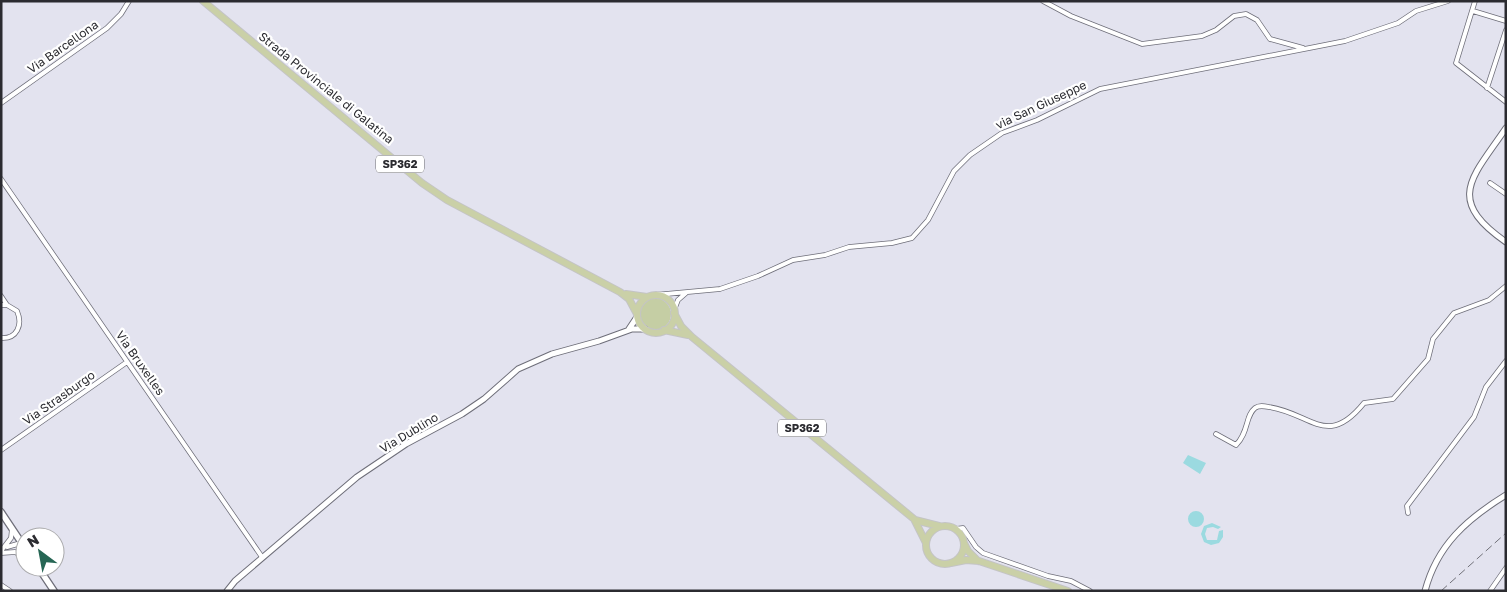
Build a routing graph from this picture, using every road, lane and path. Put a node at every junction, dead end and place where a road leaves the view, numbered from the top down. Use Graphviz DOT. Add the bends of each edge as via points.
graph roads {
  1 [pos="129,1"];
  2 [pos="204,1"];
  3 [pos="1042,1"];
  4 [pos="1448,1"];
  5 [pos="1476,1"];
  6 [pos="1472,11"];
  7 [pos="1506,21"];
  8 [pos="1506,30"];
  9 [pos="1305,49"];
  10 [pos="1487,88"];
  11 [pos="1506,102"];
  12 [pos="1,103"];
  13 [pos="1506,128"];
  14 [pos="1,179"];
  15 [pos="1490,183"];
  16 [pos="1506,194"];
  17 [pos="1506,242"];
  18 [pos="1505,288"];
  19 [pos="620,292"];
  20 [pos="688,292"];
  21 [pos="655,295"];
  22 [pos="1,296"];
  23 [pos="647,297"];
  24 [pos="1,305"];
  25 [pos="7,305"];
  26 [pos="674,312"];
  27 [pos="637,316"];
  28 [pos="646,329"];
  29 [pos="664,330"];
  30 [pos="624,332"];
  31 [pos="692,337"];
  32 [pos="1,338"];
  33 [pos="1506,361"];
  34 [pos="127,362"];
  35 [pos="1216,434"];
  36 [pos="1,450"];
  37 [pos="1506,495"];
  38 [pos="1,512"];
  39 [pos="1408,512"];
  40 [pos="914,519"];
  41 [pos="940,527"];
  42 [pos="12,529"];
  43 [pos="956,529"];
  44 [pos="15,534"];
  45 [pos="926,543"];
  46 [pos="964,543"];
  47 [pos="3,550"];
  48 [pos="15,552"];
  49 [pos="262,557"];
  50 [pos="979,561"];
  51 [pos="951,563"];
  52 [pos="1506,568"];
  53 [pos="45,577"];
  54 [pos="1,585"];
  55 [pos="10,591"];
  56 [pos="54,591"];
  57 [pos="227,591"];
  58 [pos="1068,591"];
  59 [pos="1090,591"];
  60 [pos="1425,591"];
  61 [pos="1490,591"];
  1 -- 12 [label="street, Via Barcellona" via="122,14 107,28"];
  2 -- 19 [label="main road, Strada Provinciale di Galatina / SP362" via="422,183 447,200"];
  3 -- 9 [label="street" via="1142,44 1202,36 1234,16 1246,14 1256,20 1270,39"];
  4 -- 9 [label="street, via San Giuseppe" via="1345,41"];
  5 -- 6 [label="street"];
  6 -- 7 [label="street"];
  6 -- 10 [label="street" via="1456,64"];
  8 -- 10 [label="street"];
  9 -- 20 [label="street, via San Giuseppe" via="1100,89 1002,133 970,155 954,171 928,220 912,238 806,257 720,289"];
  10 -- 11 [label="street"];
  13 -- 17 [label="street" via="1478,170 1469,191 1478,220"];
  14 -- 34 [label="street, Via Bruxelles"];
  15 -- 16 [label="street"];
  18 -- 35 [label="street" via="1489,300 1449,317 1433,338 1428,359 1393,400 1364,403 1350,419 1331,426 1279,408 1260,406 1253,410 1247,431 1236,445"];
  19 -- 23 [label="main road, Strada Provinciale di Galatina / SP362"];
  19 -- 27 [label="main road, Strada Provinciale di Galatina / SP362" via="632,303"];
  20 -- 21 [label="street, via San Giuseppe"];
  20 -- 26 [label="street" via="681,297"];
  21 -- 23 [label="main road, Strada Provinciale di Galatina / SP362"];
  21 -- 26 [label="main road, SP362" via="669,301"];
  22 -- 25 [label="street"];
  23 -- 27 [label="main road" via="640,304"];
  24 -- 25 [label="street"];
  25 -- 32 [label="street" via="17,312 20,322 16,333"];
  26 -- 29 [label="main road" via="672,323"];
  26 -- 31 [label="main road, SP362"];
  27 -- 28 [label="main road, Strada Provinciale di Galatina / SP362"];
  27 -- 30 [label="street" via="634,324"];
  28 -- 29 [label="main road, SP362" via="651,332"];
  28 -- 30 [label="street, Via Dublino"];
  29 -- 31 [label="main road, SP362"];
  30 -- 49 [label="street, Via Dublino" via="552,354 518,369 462,414 406,444 357,477"];
  31 -- 40 [label="main road, SP362"];
  33 -- 39 [label="street" via="1486,388 1474,417 1407,506"];
  34 -- 36 [label="street, Via Strasburgo"];
  34 -- 49 [label="street, Via Bruxelles"];
  37 -- 60 [label="street" via="1475,514 1452,537 1432,567"];
  38 -- 42 [label="main road"];
  40 -- 41 [label="main road, SP362"];
  40 -- 45 [label="main road, SP362"];
  41 -- 43 [label="main road, SP362"];
  41 -- 45 [label="main road" via="932,531"];
  42 -- 44 [label="main road"];
  42 -- 47 [label="street" via="11,538"];
  43 -- 46 [label="main road"];
  43 -- 59 [label="street" via="963,528 983,553 1071,581"];
  45 -- 51 [label="main road, SP362" via="933,560"];
  46 -- 50 [label="main road"];
  46 -- 51 [label="main road" via="961,555"];
  47 -- 48 [label="street"];
  49 -- 57 [label="street, Via Dublino"];
  50 -- 51 [label="main road, SP362"];
  50 -- 58 [label="main road, SP362"];
  52 -- 61 [label="street"];
  53 -- 56 [label="main road"];
  54 -- 55 [label="street"];
}
